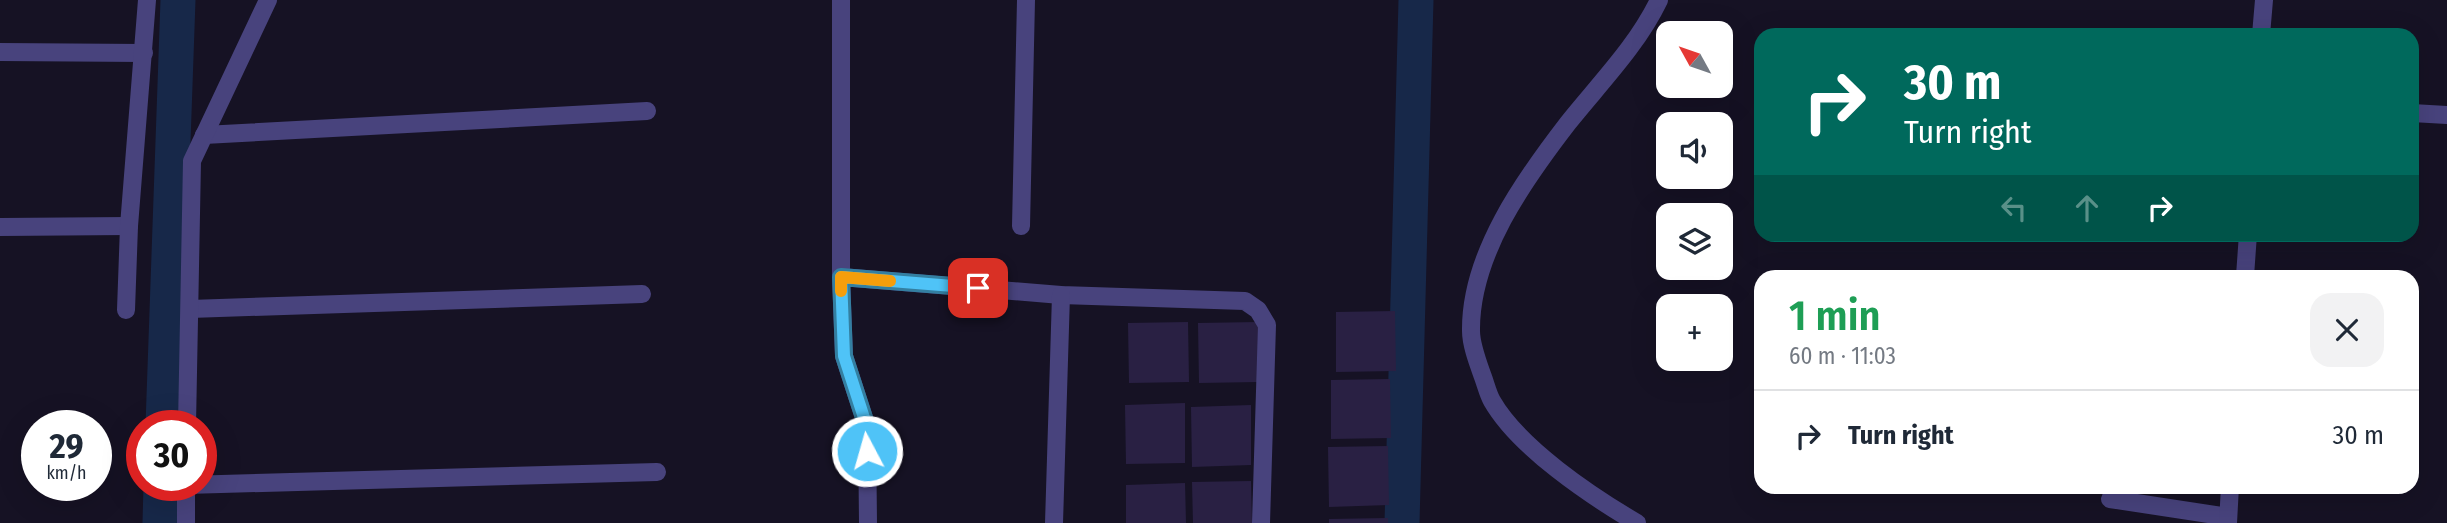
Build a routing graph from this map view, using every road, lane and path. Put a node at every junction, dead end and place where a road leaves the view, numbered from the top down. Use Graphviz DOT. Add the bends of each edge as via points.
graph roads {
  1 [pos="147,0"];
  2 [pos="268,0"];
  3 [pos="841,0"];
  4 [pos="1026,0"];
  5 [pos="1659,0"];
  6 [pos="2264,0"];
  7 [pos="2262,28"];
  8 [pos="0,51"];
  9 [pos="144,53"];
  10 [pos="647,111"];
  11 [pos="2419,113"];
  12 [pos="2447,115"];
  13 [pos="204,135"];
  14 [pos="129,226"];
  15 [pos="1021,226"];
  16 [pos="0,227"];
  17 [pos="2247,242"];
  18 [pos="2245,270"];
  19 [pos="841,277"];
  20 [pos="642,294"];
  21 [pos="1061,295"];
  22 [pos="190,309"];
  23 [pos="126,310"];
  24 [pos="187,410"];
  25 [pos="656,472"];
  26 [pos="217,484"];
  27 [pos="2230,494"];
  28 [pos="2110,499"];
  29 [pos="186,501"];
  30 [pos="2228,520"];
  31 [pos="186,523"];
  32 [pos="868,523"];
  33 [pos="1054,523"];
  34 [pos="1261,523"];
  35 [pos="1637,523"];
  1 -- 9 [label="street"];
  2 -- 13 [label="street"];
  3 -- 19 [label="street"];
  4 -- 15 [label="street"];
  5 -- 35 [label="street" via="1639,34 1538,164 1503,218 1476,291 1471,332 1492,401 1512,427 1582,487"];
  6 -- 7 [label="street"];
  8 -- 9 [label="street"];
  9 -- 14 [label="street"];
  10 -- 13 [label="street"];
  11 -- 12 [label="street"];
  13 -- 22 [label="street" via="192,161"];
  14 -- 16 [label="street"];
  14 -- 23 [label="street"];
  17 -- 18 [label="street"];
  19 -- 21 [label="street"];
  19 -- 32 [label="street" via="844,356 867,427"];
  20 -- 22 [label="street"];
  21 -- 33 [label="street"];
  21 -- 34 [label="street" via="1245,301 1258,310 1267,325"];
  22 -- 24 [label="street"];
  25 -- 26 [label="street"];
  27 -- 30 [label="street"];
  28 -- 30 [label="street"];
  29 -- 31 [label="street"];
}
